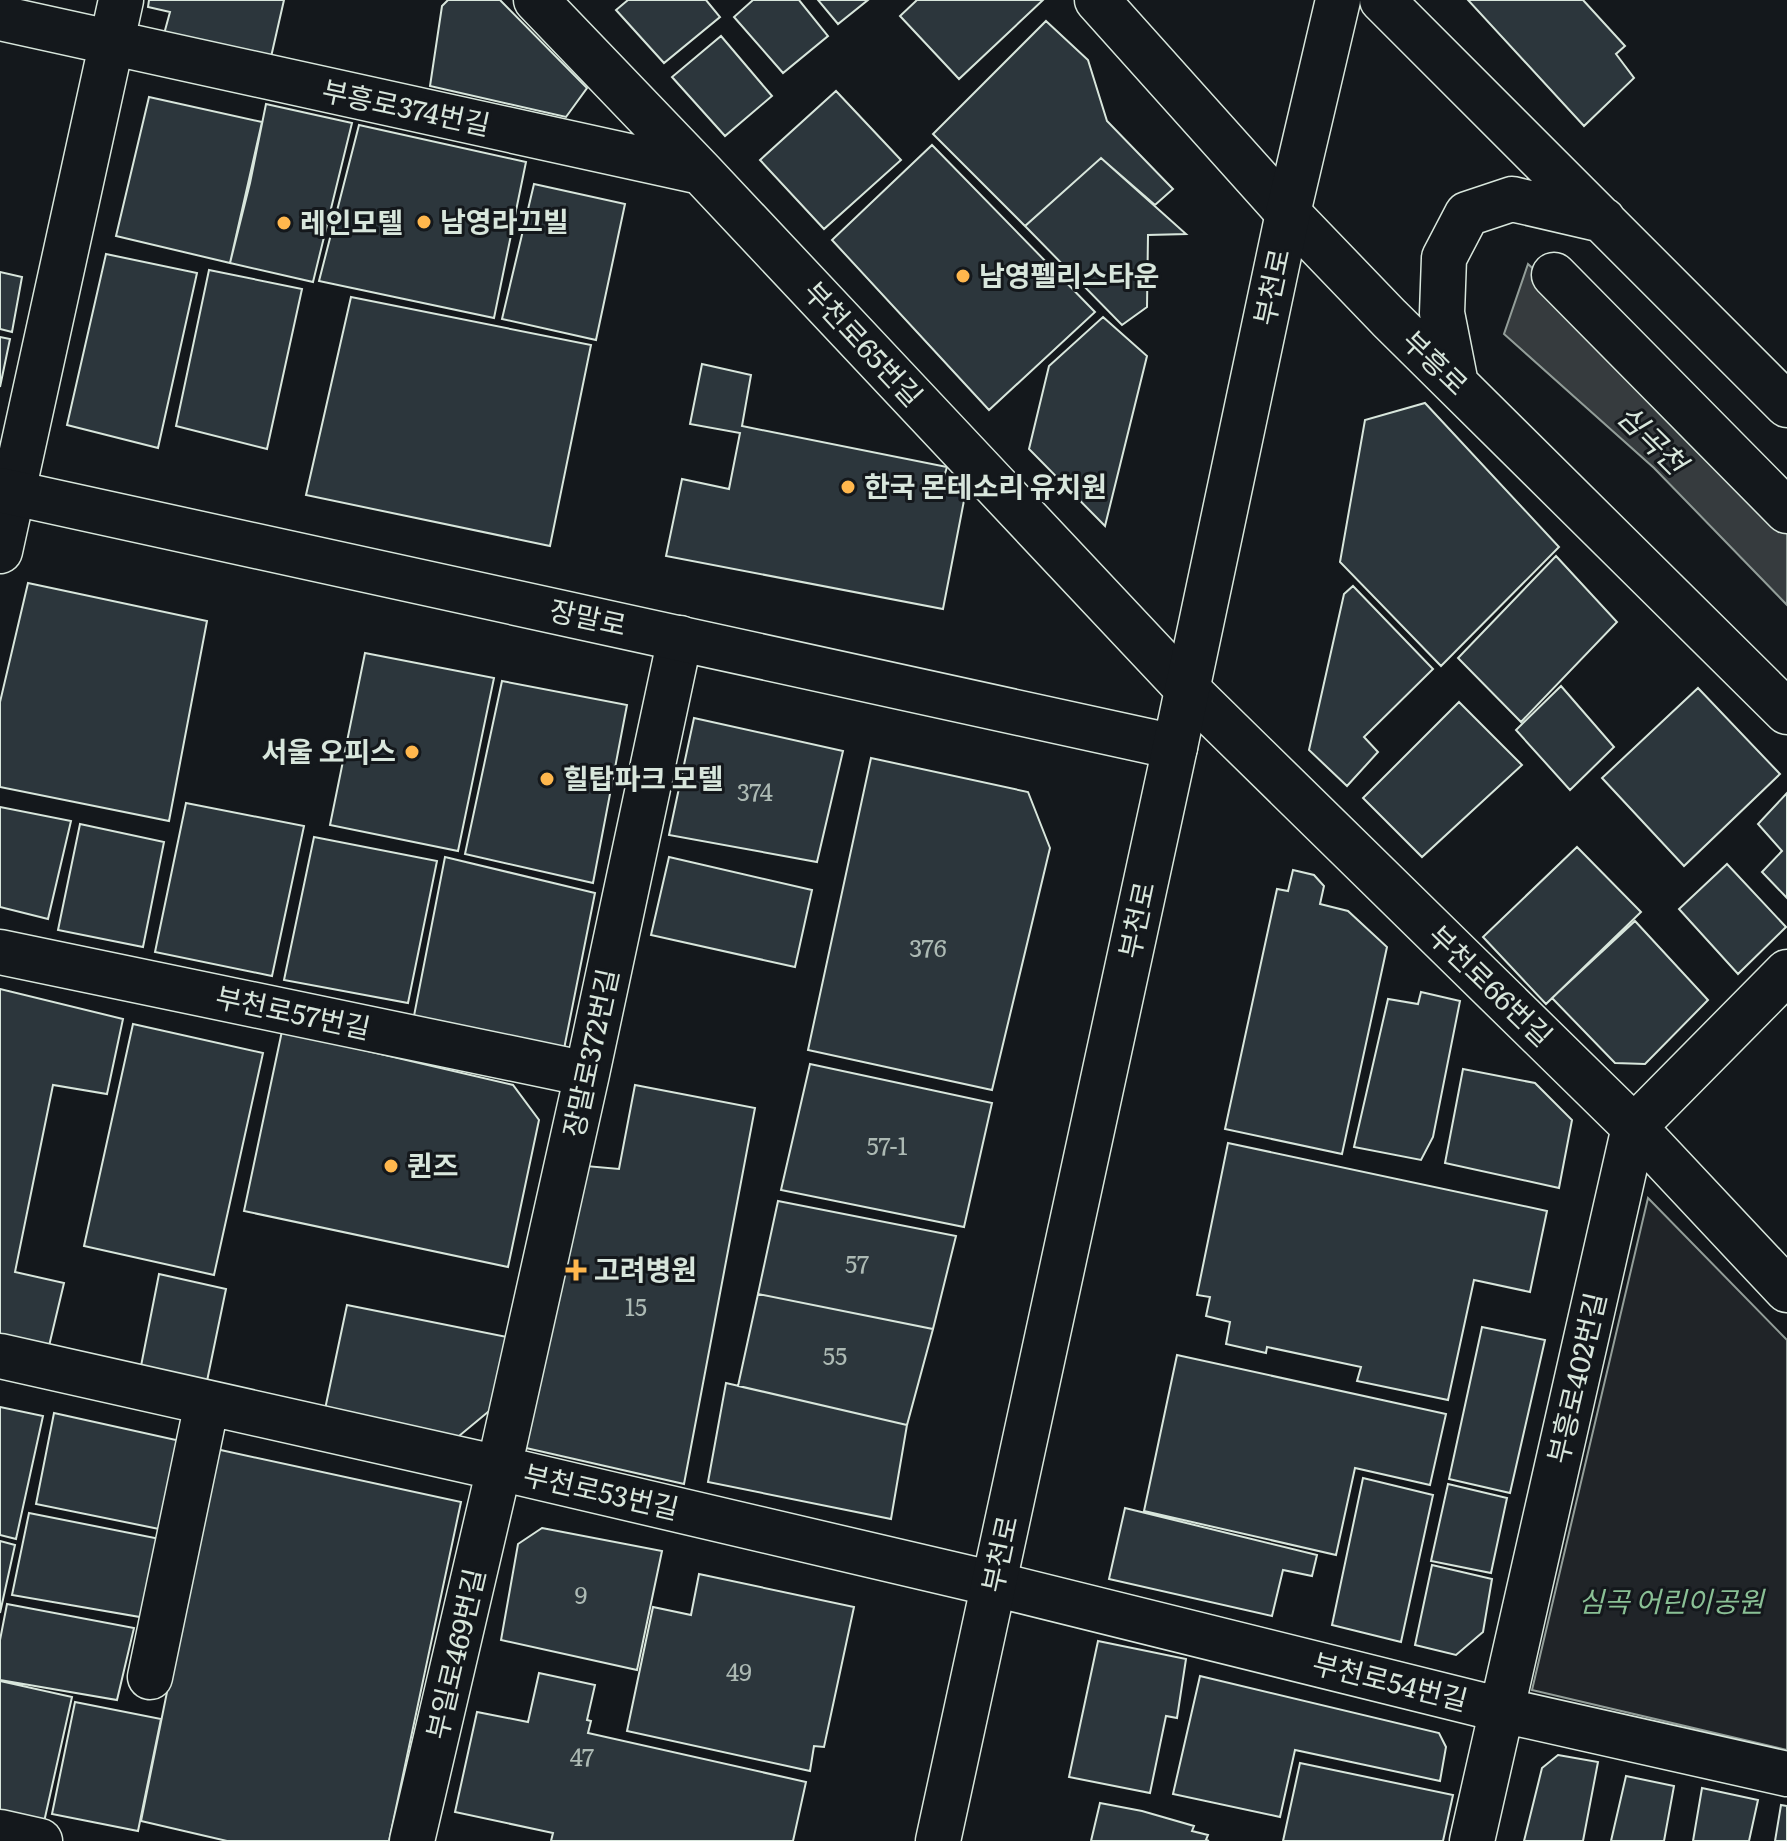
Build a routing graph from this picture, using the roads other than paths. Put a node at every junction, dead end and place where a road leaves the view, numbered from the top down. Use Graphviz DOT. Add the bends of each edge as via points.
graph roads {
  1 [pos="121,0"];
  2 [pos="536,0"];
  3 [pos="1097,0"];
  4 [pos="1338,0"];
  5 [pos="1382,0"];
  6 [pos="0,18"];
  7 [pos="112,43"];
  8 [pos="701,172"];
  9 [pos="1288,213"];
  10 [pos="1603,220"];
  11 [pos="1554,275"];
  12 [pos="1456,384"];
  13 [pos="1787,405"];
  14 [pos="7,491"];
  15 [pos="1787,511"];
  16 [pos="0,551"];
  17 [pos="680,638"];
  18 [pos="1187,689"];
  19 [pos="1787,712"];
  20 [pos="1175,747"];
  21 [pos="0,952"];
  22 [pos="1787,972"];
  23 [pos="587,1074"];
  24 [pos="1634,1127"];
  25 [pos="1787,1290"];
  26 [pos="0,1356"];
  27 [pos="207,1403"];
  28 [pos="499,1468"];
  29 [pos="994,1584"];
  30 [pos="150,1677"];
  31 [pos="1502,1710"];
  32 [pos="1787,1774"];
  33 [pos="0,1832"];
  34 [pos="40,1841"];
  35 [pos="412,1841"];
  36 [pos="938,1841"];
  37 [pos="1472,1841"];
  1 -- 7 [label="street"];
  2 -- 8 [label="street, 부천로65번길"];
  3 -- 9 [label="street, 부흥로"];
  4 -- 9 [label="street, 부천로"];
  5 -- 10 [label="street"];
  6 -- 7 [label="street, 부흥로374번길"];
  7 -- 8 [label="street, 부흥로374번길"];
  7 -- 14 [label="street"];
  8 -- 18 [label="street, 부천로65번길"];
  9 -- 12 [label="street, 부흥로"];
  9 -- 18 [label="street, 부천로"];
  10 -- 12 [label="street" via="1512,199 1467,214 1444,258 1442,313"];
  10 -- 13 [label="street"];
  11 -- 15 [label="street"];
  12 -- 19 [label="street, 부흥로"];
  14 -- 16 [label="street"];
  14 -- 17 [label="street, 장말로"];
  17 -- 20 [label="street, 장말로"];
  17 -- 23 [label="street, 장말로372번길"];
  18 -- 20 [label="street, 부천로"];
  18 -- 24 [label="street, 부천로66번길"];
  20 -- 29 [label="street, 부천로"];
  21 -- 23 [label="street, 부천로57번길"];
  22 -- 24 [label="street"];
  23 -- 28 [label="street, 장말로372번길"];
  24 -- 25 [label="street, 부천로66번길"];
  24 -- 31 [label="street, 부흥로402번길"];
  26 -- 27 [label="street, 부천로53번길"];
  27 -- 28 [label="street, 부천로53번길"];
  27 -- 30 [label="street"];
  28 -- 29 [label="street, 부천로53번길"];
  28 -- 35 [label="street, 부일로469번길"];
  29 -- 31 [label="street, 부천로54번길"];
  29 -- 36 [label="street, 부천로"];
  31 -- 32 [label="street, 부천로54번길"];
  31 -- 37 [label="street, 부흥로402번길"];
  33 -- 34 [label="street"];
}
